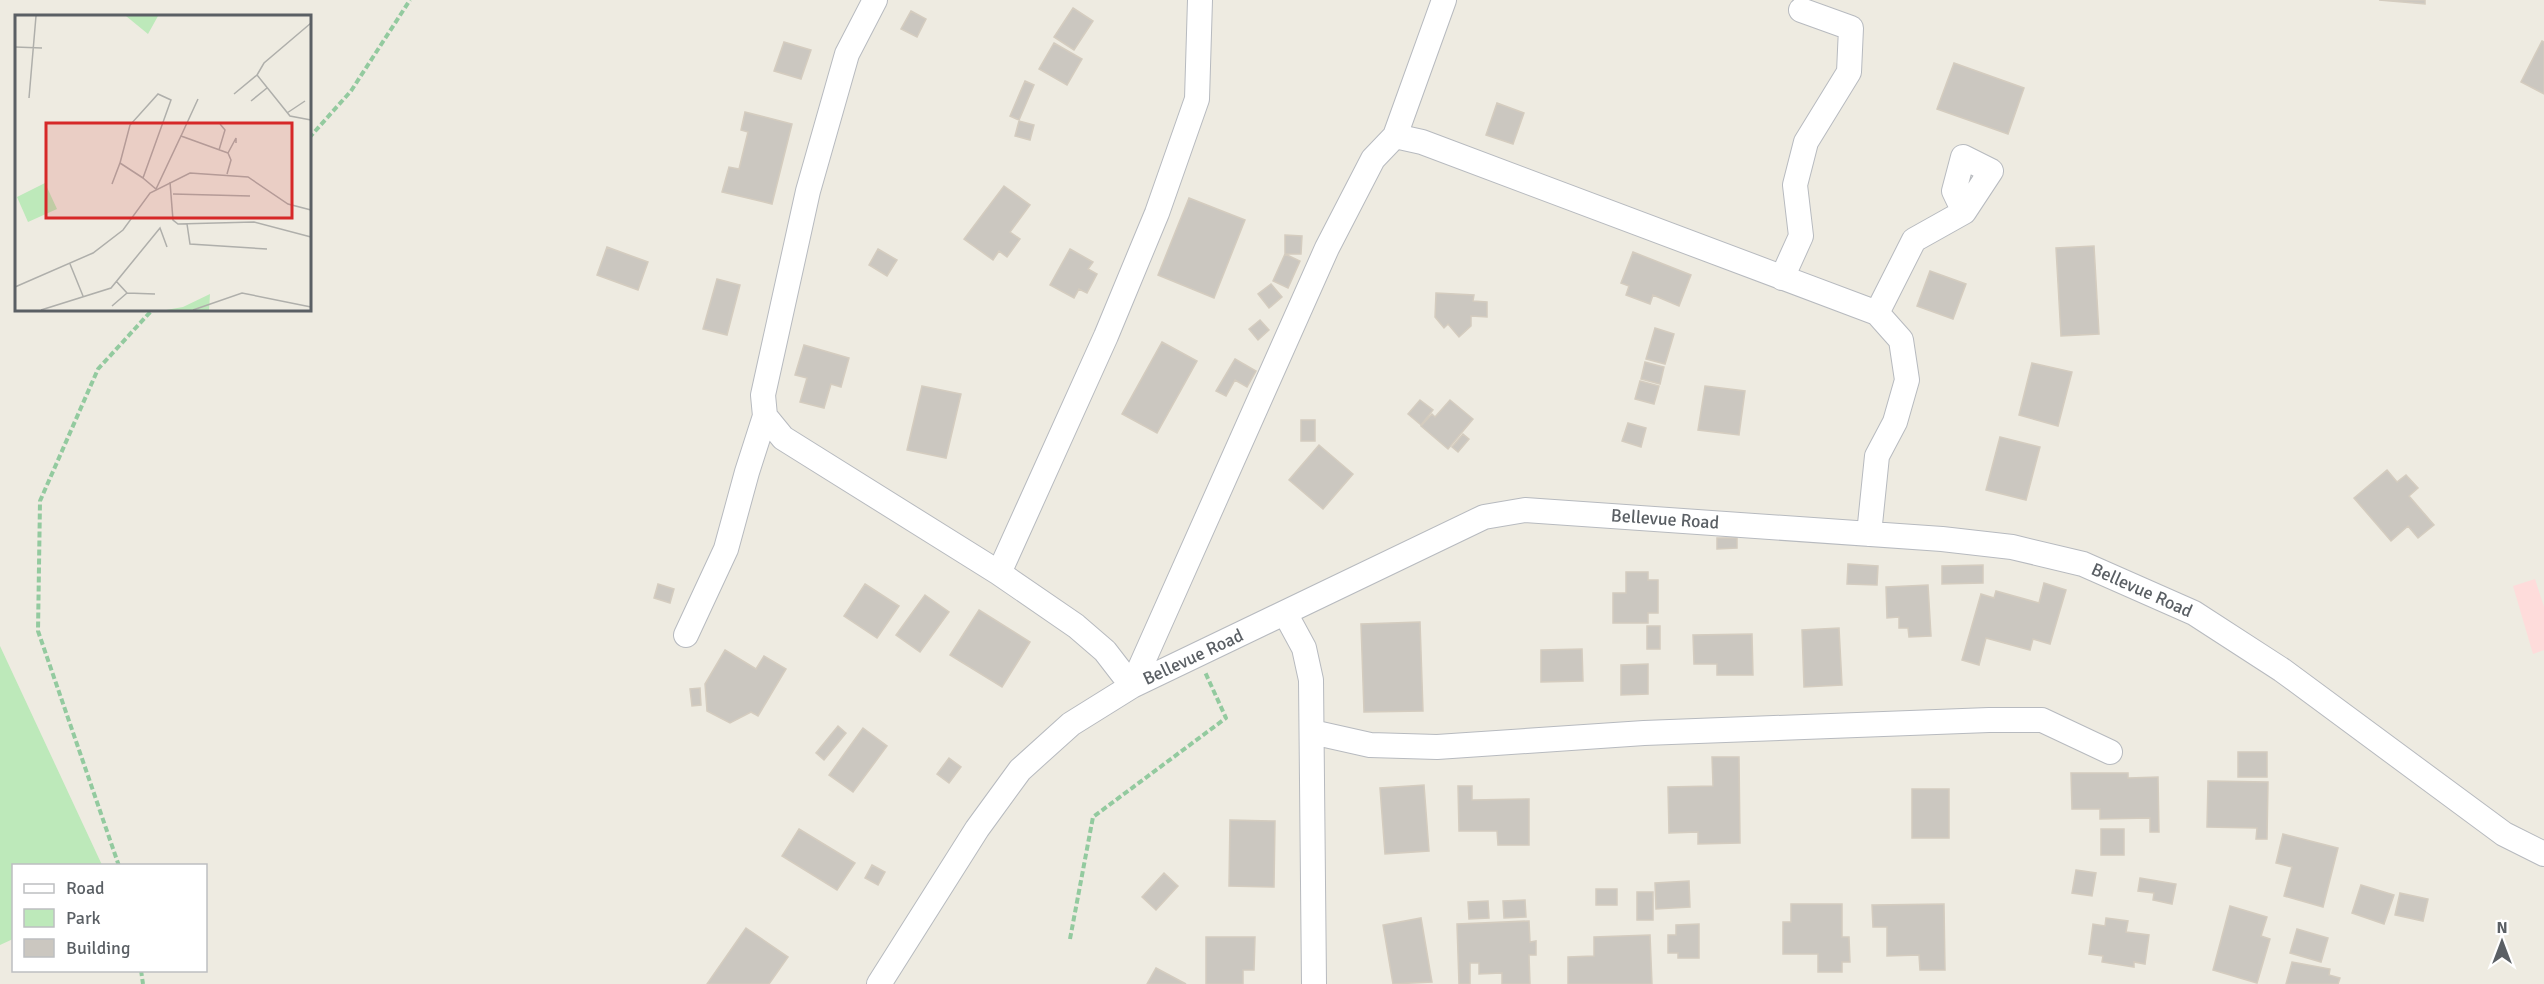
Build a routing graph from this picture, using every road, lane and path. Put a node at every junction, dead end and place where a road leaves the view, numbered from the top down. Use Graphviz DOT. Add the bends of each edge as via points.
graph roads {
  1 [pos="410,0"];
  2 [pos="875,0"];
  3 [pos="1200,0"];
  4 [pos="1444,0"];
  5 [pos="1801,10"];
  6 [pos="1395,136"];
  7 [pos="310,137"];
  8 [pos="1964,212"];
  9 [pos="1782,278"];
  10 [pos="152,310"];
  11 [pos="1877,313"];
  12 [pos="765,416"];
  13 [pos="1869,534"];
  14 [pos="999,573"];
  15 [pos="1286,613"];
  16 [pos="686,635"];
  17 [pos="1197,655"];
  18 [pos="1132,686"];
  19 [pos="1312,732"];
  20 [pos="2110,752"];
  21 [pos="2544,854"];
  22 [pos="118,864"];
  23 [pos="1070,939"];
  24 [pos="879,984"];
  25 [pos="1314,984"];
  1 -- 7 [label="path" via="351,91"];
  2 -- 12 [label="street" via="847,54 808,191 763,395"];
  3 -- 14 [label="street" via="1197,99 1106,336"];
  4 -- 6 [label="street"];
  5 -- 9 [label="street" via="1851,28 1849,72 1806,142 1795,185 1801,236"];
  6 -- 9 [label="street" via="1422,142"];
  6 -- 18 [label="street" via="1373,159 1327,248"];
  8 -- 11 [label="street" via="1914,240"];
  9 -- 11 [label="street"];
  10 -- 22 [label="path" via="98,369 40,501 38,631"];
  11 -- 13 [label="street" via="1901,340 1907,380 1895,422 1877,456"];
  12 -- 14 [label="street" via="783,438"];
  12 -- 16 [label="street" via="726,549"];
  13 -- 15 [label="street, Bellevue Road" via="1526,510 1484,517"];
  13 -- 21 [label="street, Bellevue Road" via="2012,547 2083,564 2163,598 2194,613 2282,670 2478,816"];
  14 -- 18 [label="street" via="1076,626 1105,651"];
  15 -- 17 [label="street, Bellevue Road"];
  15 -- 19 [label="street" via="1304,648 1309,670"];
  17 -- 18 [label="street, Bellevue Road"];
  17 -- 23 [label="path" via="1226,718 1093,817"];
  18 -- 24 [label="street, Bellevue Road" via="1071,724 1020,770"];
  19 -- 20 [label="street" via="1370,745 1437,747 1644,733 2042,720"];
  19 -- 25 [label="street"];
}
